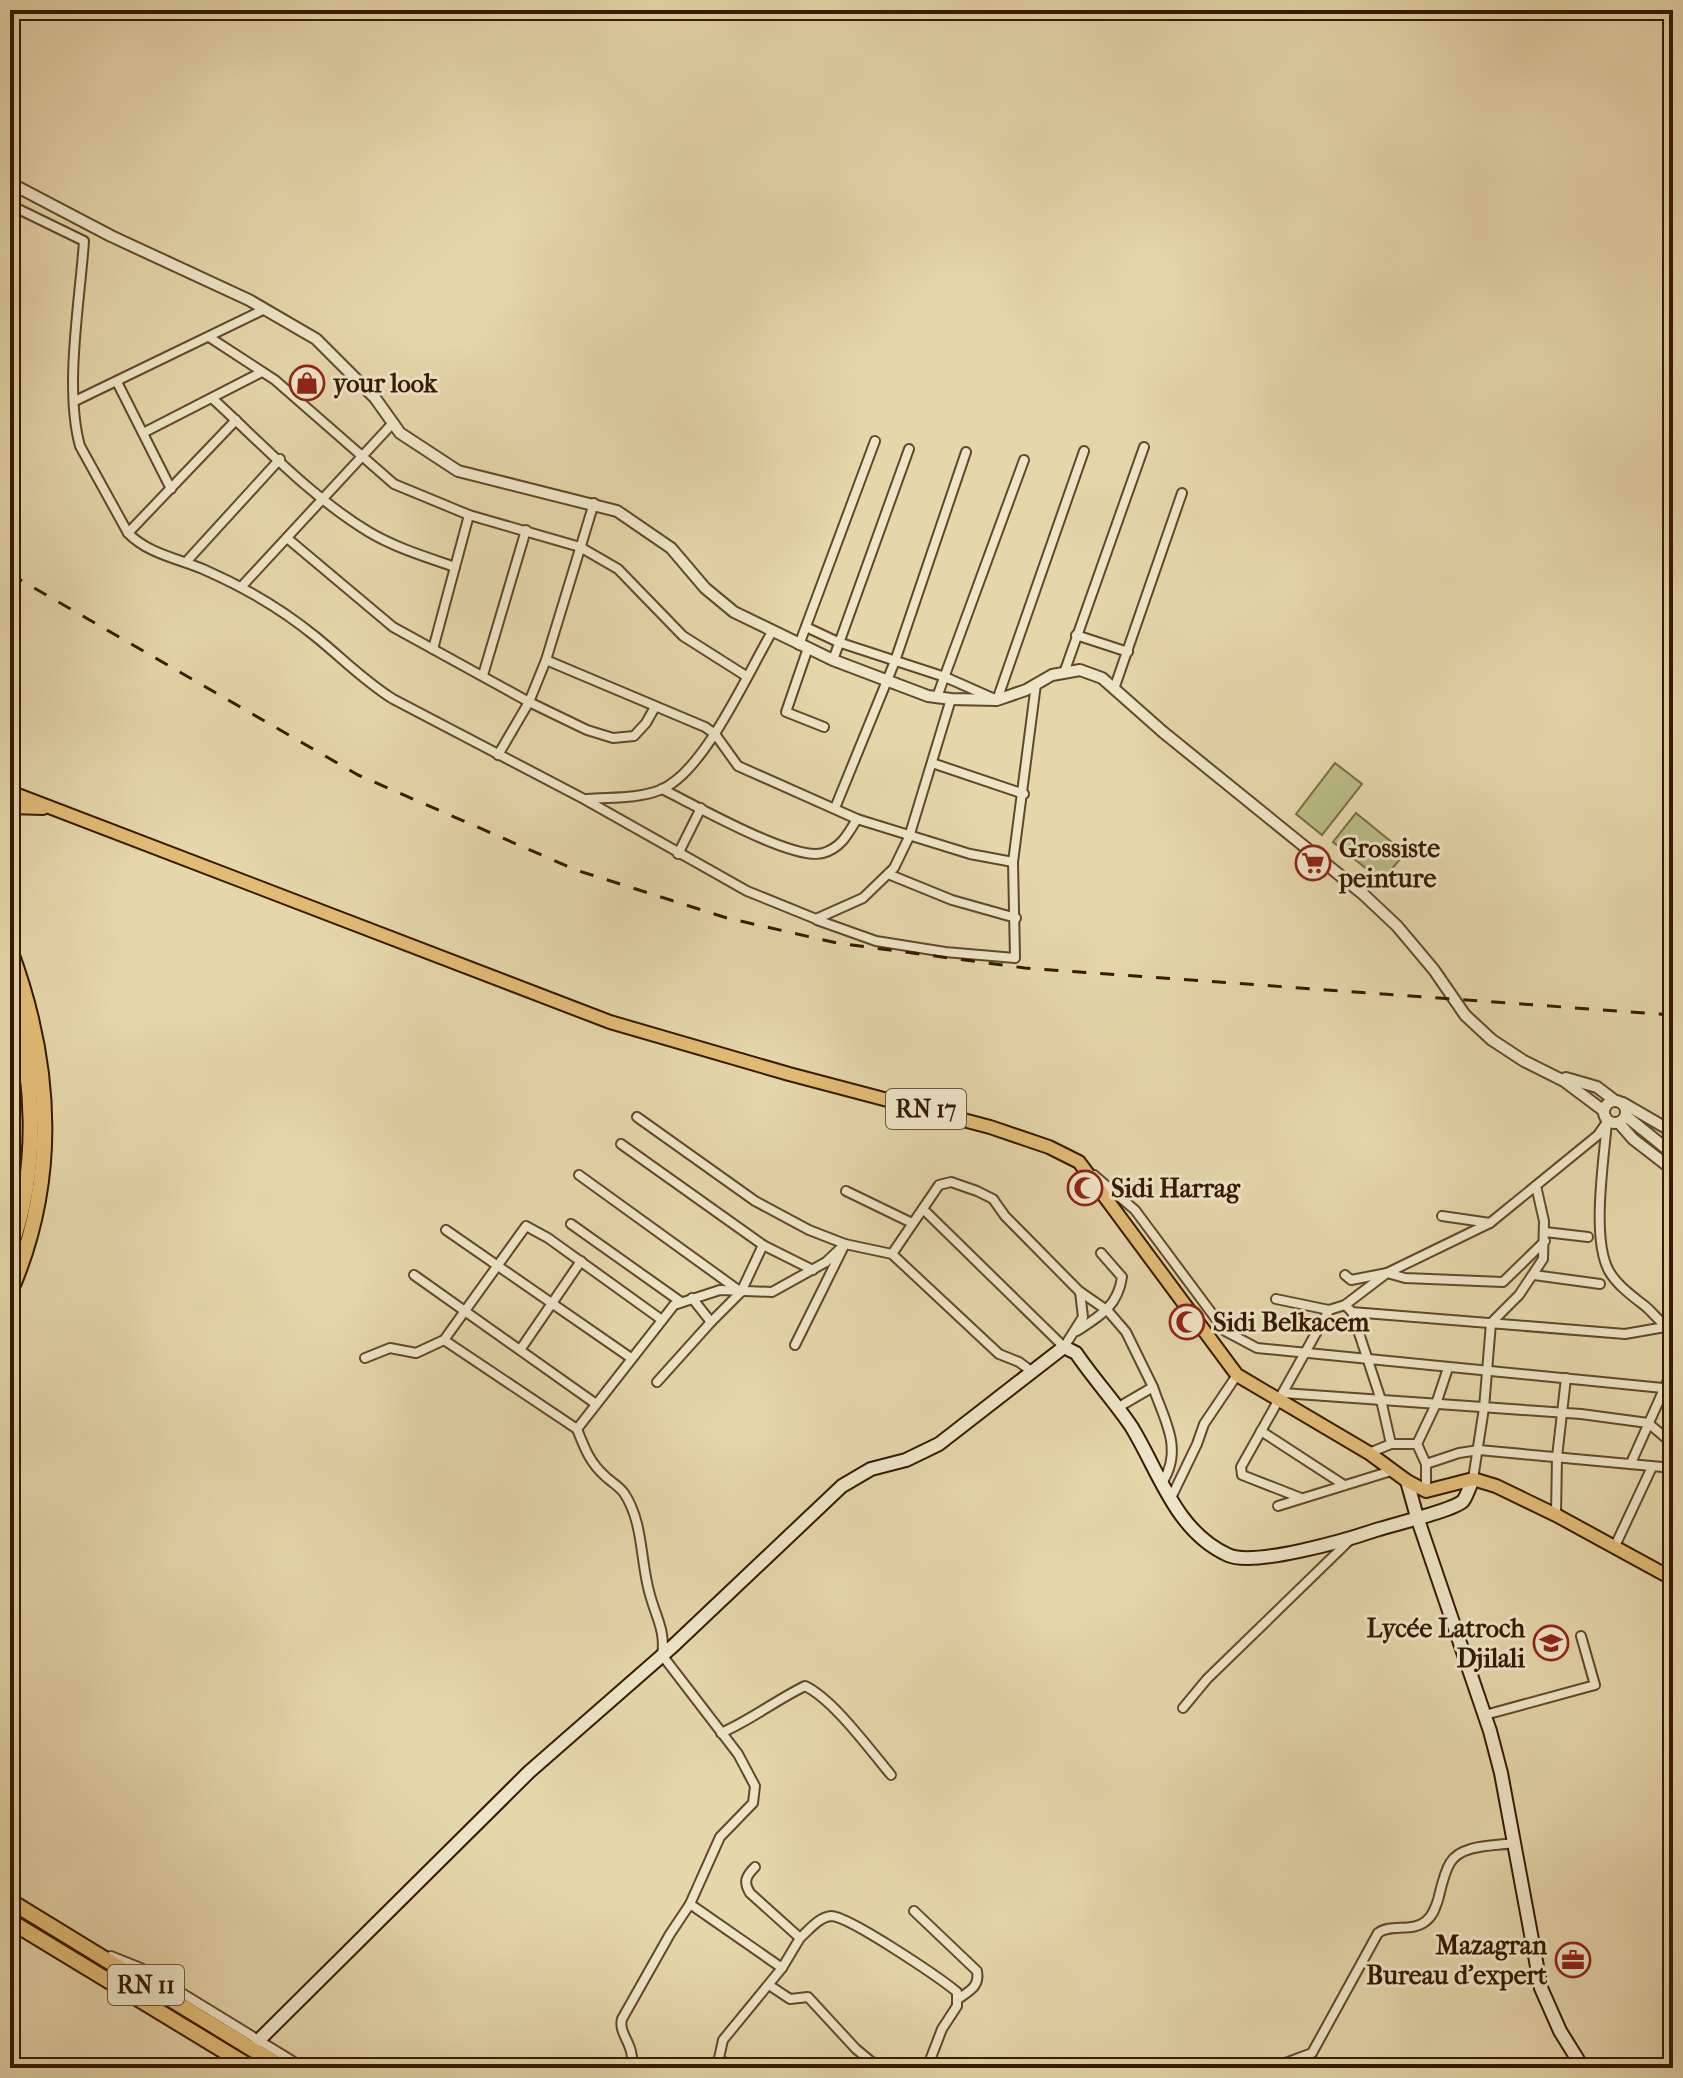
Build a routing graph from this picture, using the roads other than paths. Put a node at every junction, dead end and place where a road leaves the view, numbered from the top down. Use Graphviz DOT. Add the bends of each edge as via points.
graph roads {
  1 [pos="10,183"];
  2 [pos="10,205"];
  3 [pos="265,309"];
  4 [pos="209,337"];
  5 [pos="262,372"];
  6 [pos="117,382"];
  7 [pos="213,399"];
  8 [pos="75,401"];
  9 [pos="236,420"];
  10 [pos="392,424"];
  11 [pos="143,433"];
  12 [pos="875,441"];
  13 [pos="1144,447"];
  14 [pos="909,449"];
  15 [pos="1084,451"];
  16 [pos="966,452"];
  17 [pos="363,458"];
  18 [pos="280,459"];
  19 [pos="1024,460"];
  20 [pos="171,489"];
  21 [pos="1182,493"];
  22 [pos="323,500"];
  23 [pos="594,503"];
  24 [pos="469,515"];
  25 [pos="526,530"];
  26 [pos="128,533"];
  27 [pos="287,538"];
  28 [pos="580,547"];
  29 [pos="186,562"];
  30 [pos="455,567"];
  31 [pos="242,586"];
  32 [pos="806,627"];
  33 [pos="772,632"];
  34 [pos="1076,635"];
  35 [pos="838,642"];
  36 [pos="804,646"];
  37 [pos="433,649"];
  38 [pos="1128,652"];
  39 [pos="546,660"];
  40 [pos="833,660"];
  41 [pos="895,661"];
  42 [pos="1064,673"];
  43 [pos="483,675"];
  44 [pos="746,676"];
  45 [pos="945,677"];
  46 [pos="886,681"];
  47 [pos="1036,684"];
  48 [pos="1114,689"];
  49 [pos="937,697"];
  50 [pos="951,699"];
  51 [pos="997,700"];
  52 [pos="529,702"];
  53 [pos="655,707"];
  54 [pos="824,727"];
  55 [pos="715,734"];
  56 [pos="498,755"];
  57 [pos="932,763"];
  58 [pos="662,789"];
  59 [pos="10,792"];
  60 [pos="1024,794"];
  61 [pos="584,799"];
  62 [pos="10,807"];
  63 [pos="701,808"];
  64 [pos="835,808"];
  65 [pos="55,809"];
  66 [pos="857,819"];
  67 [pos="909,837"];
  68 [pos="678,854"];
  69 [pos="1013,862"];
  70 [pos="888,874"];
  71 [pos="1016,918"];
  72 [pos="816,919"];
  73 [pos="10,950"];
  74 [pos="10,991"];
  75 [pos="1549,1074"];
  76 [pos="1619,1102"];
  77 [pos="637,1117"];
  78 [pos="1614,1118"];
  79 [pos="1673,1132"];
  80 [pos="621,1144"];
  81 [pos="1673,1154"];
  82 [pos="1079,1162"];
  83 [pos="1673,1170"];
  84 [pos="579,1175"];
  85 [pos="1536,1186"];
  86 [pos="846,1191"];
  87 [pos="923,1209"];
  88 [pos="1442,1216"];
  89 [pos="912,1223"];
  90 [pos="1490,1223"];
  91 [pos="571,1224"];
  92 [pos="446,1230"];
  93 [pos="1545,1236"];
  94 [pos="1588,1237"];
  95 [pos="845,1244"];
  96 [pos="763,1245"];
  97 [pos="10,1249"];
  98 [pos="1101,1253"];
  99 [pos="892,1254"];
  100 [pos="581,1261"];
  101 [pos="496,1265"];
  102 [pos="813,1270"];
  103 [pos="1387,1273"];
  104 [pos="414,1275"];
  105 [pos="1345,1275"];
  106 [pos="1534,1275"];
  107 [pos="1600,1284"];
  108 [pos="1079,1291"];
  109 [pos="10,1292"];
  110 [pos="741,1292"];
  111 [pos="692,1298"];
  112 [pos="1276,1299"];
  113 [pos="681,1302"];
  114 [pos="553,1304"];
  115 [pos="1345,1305"];
  116 [pos="464,1310"];
  117 [pos="1329,1310"];
  118 [pos="1108,1311"];
  119 [pos="1352,1312"];
  120 [pos="662,1320"];
  121 [pos="711,1322"];
  122 [pos="1491,1323"];
  123 [pos="1669,1328"];
  124 [pos="1072,1335"];
  125 [pos="444,1340"];
  126 [pos="795,1345"];
  127 [pos="1064,1347"];
  128 [pos="520,1350"];
  129 [pos="1303,1353"];
  130 [pos="365,1358"];
  131 [pos="631,1358"];
  132 [pos="1367,1360"];
  133 [pos="1448,1368"];
  134 [pos="1673,1369"];
  135 [pos="1031,1371"];
  136 [pos="1487,1372"];
  137 [pos="1237,1375"];
  138 [pos="1566,1378"];
  139 [pos="657,1382"];
  140 [pos="1153,1387"];
  141 [pos="1669,1388"];
  142 [pos="1280,1397"];
  143 [pos="1381,1400"];
  144 [pos="596,1404"];
  145 [pos="1436,1404"];
  146 [pos="1117,1408"];
  147 [pos="1484,1408"];
  148 [pos="1563,1412"];
  149 [pos="1648,1423"];
  150 [pos="577,1429"];
  151 [pos="1261,1431"];
  152 [pos="1391,1444"];
  153 [pos="1417,1444"];
  154 [pos="1673,1444"];
  155 [pos="1479,1450"];
  156 [pos="1369,1453"];
  157 [pos="1557,1457"];
  158 [pos="1631,1463"];
  159 [pos="1426,1464"];
  160 [pos="1652,1467"];
  161 [pos="1673,1468"];
  162 [pos="1391,1471"];
  163 [pos="1473,1479"];
  164 [pos="1407,1481"];
  165 [pos="1162,1483"];
  166 [pos="1344,1485"];
  167 [pos="1426,1491"];
  168 [pos="1301,1498"];
  169 [pos="1169,1501"];
  170 [pos="1278,1506"];
  171 [pos="1556,1515"];
  172 [pos="1417,1517"];
  173 [pos="1352,1538"];
  174 [pos="1615,1546"];
  175 [pos="1673,1579"];
  176 [pos="1581,1636"];
  177 [pos="662,1655"];
  178 [pos="1183,1708"];
  179 [pos="1485,1715"];
  180 [pos="721,1733"];
  181 [pos="891,1775"];
  182 [pos="1514,1843"];
  183 [pos="755,1867"];
  184 [pos="10,1901"];
  185 [pos="690,1904"];
  186 [pos="914,1911"];
  187 [pos="10,1921"];
  188 [pos="800,1938"];
  189 [pos="83,1946"];
  190 [pos="782,1968"];
  191 [pos="769,1985"];
  192 [pos="958,1999"];
  193 [pos="258,2041"];
  194 [pos="231,2063"];
  195 [pos="252,2068"];
  196 [pos="283,2068"];
  197 [pos="304,2068"];
  198 [pos="632,2068"];
  199 [pos="730,2068"];
  200 [pos="879,2068"];
  201 [pos="927,2068"];
  202 [pos="1272,2068"];
  203 [pos="1583,2068"];
  1 -- 3 [label="street"];
  2 -- 8 [label="street" via="84,241"];
  3 -- 4 [label="street"];
  3 -- 10 [label="street" via="316,339 375,398"];
  4 -- 5 [label="street"];
  4 -- 6 [label="street"];
  5 -- 7 [label="street"];
  5 -- 17 [label="street"];
  6 -- 8 [label="street"];
  6 -- 11 [label="street"];
  7 -- 9 [label="street"];
  7 -- 11 [label="street"];
  8 -- 26 [label="street" via="80,446"];
  9 -- 18 [label="street"];
  9 -- 20 [label="street"];
  10 -- 17 [label="street"];
  10 -- 23 [label="street" via="458,471"];
  11 -- 20 [label="street"];
  12 -- 32 [label="street"];
  13 -- 34 [label="street"];
  14 -- 35 [label="street"];
  15 -- 51 [label="street"];
  16 -- 41 [label="street"];
  17 -- 22 [label="street"];
  17 -- 24 [label="street" via="394,484"];
  18 -- 22 [label="street"];
  18 -- 29 [label="street"];
  19 -- 45 [label="street"];
  20 -- 26 [label="street"];
  21 -- 38 [label="street"];
  22 -- 27 [label="street"];
  22 -- 30 [label="street" via="394,545"];
  23 -- 28 [label="street"];
  23 -- 33 [label="street" via="617,511 671,548 734,612"];
  24 -- 25 [label="street"];
  24 -- 30 [label="street"];
  25 -- 28 [label="street"];
  25 -- 43 [label="street"];
  26 -- 29 [label="street" via="155,552"];
  27 -- 31 [label="street"];
  27 -- 37 [label="street" via="393,627"];
  28 -- 39 [label="street"];
  28 -- 44 [label="street" via="618,569 683,636"];
  29 -- 31 [label="street"];
  30 -- 37 [label="street"];
  31 -- 56 [label="street" via="316,637 375,688"];
  32 -- 35 [label="street"];
  32 -- 36 [label="street"];
  33 -- 36 [label="street"];
  33 -- 44 [label="street"];
  34 -- 38 [label="street"];
  34 -- 42 [label="street"];
  35 -- 40 [label="street"];
  35 -- 41 [label="street"];
  36 -- 40 [label="street"];
  36 -- 54 [label="street" via="786,712"];
  37 -- 43 [label="street"];
  38 -- 48 [label="street"];
  39 -- 52 [label="street"];
  39 -- 53 [label="street"];
  40 -- 46 [label="street"];
  41 -- 45 [label="street"];
  41 -- 46 [label="street"];
  42 -- 47 [label="street"];
  42 -- 48 [label="street" via="1080,670"];
  43 -- 52 [label="street"];
  44 -- 55 [label="street"];
  45 -- 49 [label="street"];
  45 -- 51 [label="street"];
  46 -- 49 [label="street"];
  46 -- 64 [label="street"];
  47 -- 51 [label="street"];
  47 -- 60 [label="street"];
  48 -- 75 [label="street" via="1363,894 1397,926 1465,1015 1492,1040"];
  49 -- 50 [label="street"];
  50 -- 51 [label="street"];
  50 -- 57 [label="street"];
  52 -- 53 [label="street" via="613,738 634,736"];
  52 -- 56 [label="street"];
  53 -- 55 [label="street"];
  55 -- 58 [label="street" via="677,781"];
  55 -- 64 [label="street" via="738,766"];
  56 -- 61 [label="street"];
  57 -- 60 [label="street"];
  57 -- 67 [label="street"];
  58 -- 61 [label="street"];
  58 -- 63 [label="street"];
  59 -- 65 [label="main road, RN 17"];
  60 -- 69 [label="street"];
  61 -- 68 [label="street"];
  62 -- 65 [label="main road, RN 17"];
  63 -- 66 [label="street" via="789,849 820,855 838,847"];
  63 -- 68 [label="street"];
  64 -- 66 [label="street"];
  65 -- 82 [label="main road, RN 17" via="610,1022 990,1127"];
  66 -- 67 [label="street"];
  67 -- 69 [label="street"];
  67 -- 70 [label="street"];
  68 -- 72 [label="street" via="747,891"];
  69 -- 71 [label="street"];
  70 -- 71 [label="street"];
  70 -- 72 [label="street" via="863,898"];
  71 -- 72 [label="street" via="1016,955 1011,960 876,941"];
  73 -- 109 [label="highway" via="32,1015 46,1120 40,1198"];
  74 -- 97 [label="highway" via="30,1104 25,1189"];
  75 -- 76 [label="street" via="1597,1087"];
  75 -- 78 [label="street"];
  76 -- 78 [label="street"];
  76 -- 78 [label="street" via="1606,1105"];
  76 -- 79 [label="street"];
  77 -- 95 [label="street" via="755,1201"];
  78 -- 81 [label="street"];
  78 -- 83 [label="street"];
  78 -- 85 [label="street"];
  78 -- 123 [label="street" via="1600,1227 1604,1261 1610,1275"];
  80 -- 96 [label="street"];
  82 -- 129 [label="street" via="1135,1210 1225,1331 1257,1348"];
  82 -- 137 [label="main road, RN 17"];
  84 -- 110 [label="street"];
  85 -- 90 [label="street"];
  85 -- 93 [label="street"];
  86 -- 89 [label="street"];
  87 -- 89 [label="street"];
  87 -- 108 [label="street" via="939,1185 951,1182 993,1199"];
  87 -- 127 [label="street"];
  88 -- 90 [label="street"];
  89 -- 99 [label="street"];
  90 -- 103 [label="street"];
  91 -- 113 [label="street"];
  92 -- 101 [label="street"];
  93 -- 94 [label="street"];
  93 -- 103 [label="street" via="1503,1282"];
  93 -- 106 [label="street" via="1543,1259"];
  95 -- 99 [label="street"];
  95 -- 102 [label="street"];
  95 -- 126 [label="street"];
  96 -- 102 [label="street"];
  96 -- 110 [label="street"];
  98 -- 118 [label="street" via="1122,1277 1120,1293"];
  99 -- 135 [label="street" via="999,1354"];
  100 -- 101 [label="street" via="526,1226"];
  100 -- 114 [label="street"];
  100 -- 120 [label="street"];
  101 -- 114 [label="street"];
  101 -- 116 [label="street"];
  102 -- 110 [label="street" via="772,1292"];
  103 -- 105 [label="street" via="1351,1280"];
  103 -- 115 [label="street"];
  104 -- 116 [label="street"];
  106 -- 107 [label="street"];
  106 -- 122 [label="street"];
  108 -- 118 [label="street"];
  108 -- 124 [label="street" via="1083,1317"];
  110 -- 111 [label="street" via="720,1290"];
  110 -- 121 [label="street"];
  111 -- 113 [label="street"];
  111 -- 121 [label="street"];
  112 -- 117 [label="street"];
  113 -- 120 [label="street"];
  114 -- 128 [label="street"];
  114 -- 131 [label="street"];
  115 -- 117 [label="street"];
  115 -- 119 [label="street"];
  116 -- 125 [label="street"];
  116 -- 128 [label="street"];
  117 -- 129 [label="street"];
  118 -- 124 [label="street"];
  118 -- 140 [label="street" via="1126,1332"];
  119 -- 122 [label="street"];
  119 -- 132 [label="street"];
  120 -- 131 [label="street"];
  121 -- 139 [label="street"];
  122 -- 123 [label="street" via="1625,1334"];
  122 -- 136 [label="street"];
  124 -- 127 [label="street"];
  125 -- 130 [label="street" via="416,1353 390,1348"];
  125 -- 150 [label="street"];
  127 -- 135 [label="main road"];
  127 -- 146 [label="main road" via="1076,1353"];
  128 -- 144 [label="street"];
  129 -- 132 [label="street"];
  129 -- 142 [label="street"];
  131 -- 144 [label="street"];
  132 -- 133 [label="street"];
  132 -- 143 [label="street"];
  133 -- 136 [label="street"];
  133 -- 145 [label="street"];
  134 -- 141 [label="street"];
  135 -- 177 [label="main road" via="939,1444 871,1469 842,1486"];
  136 -- 138 [label="street"];
  136 -- 147 [label="street"];
  137 -- 142 [label="main road, RN 17"];
  137 -- 169 [label="street" via="1204,1424"];
  138 -- 141 [label="street"];
  138 -- 148 [label="street"];
  140 -- 146 [label="street"];
  140 -- 165 [label="street" via="1173,1445"];
  141 -- 149 [label="street"];
  142 -- 143 [label="street"];
  142 -- 151 [label="street"];
  142 -- 156 [label="main road, RN 17"];
  143 -- 145 [label="street"];
  143 -- 152 [label="street"];
  144 -- 150 [label="street"];
  145 -- 147 [label="street"];
  145 -- 153 [label="street"];
  146 -- 165 [label="main road"];
  147 -- 148 [label="street"];
  147 -- 155 [label="street"];
  148 -- 149 [label="street"];
  148 -- 157 [label="street"];
  149 -- 154 [label="street"];
  149 -- 158 [label="street"];
  150 -- 177 [label="street" via="586,1454 622,1490 633,1511 660,1620"];
  151 -- 166 [label="street"];
  151 -- 168 [label="street" via="1241,1467 1242,1475"];
  152 -- 153 [label="street"];
  152 -- 156 [label="street"];
  153 -- 159 [label="street"];
  155 -- 157 [label="street"];
  155 -- 159 [label="street"];
  155 -- 163 [label="street"];
  156 -- 162 [label="main road, RN 17"];
  157 -- 158 [label="street"];
  157 -- 171 [label="street"];
  158 -- 160 [label="street"];
  159 -- 167 [label="street"];
  160 -- 161 [label="street"];
  160 -- 174 [label="street"];
  162 -- 164 [label="main road, RN 17"];
  162 -- 166 [label="street"];
  163 -- 167 [label="main road"];
  163 -- 171 [label="main road"];
  163 -- 172 [label="main road" via="1463,1500"];
  164 -- 167 [label="main road, RN 17"];
  164 -- 172 [label="main road"];
  165 -- 169 [label="main road"];
  166 -- 168 [label="street"];
  168 -- 170 [label="street"];
  169 -- 173 [label="main road" via="1201,1537 1230,1556 1260,1557"];
  171 -- 174 [label="main road"];
  172 -- 173 [label="main road"];
  172 -- 179 [label="main road"];
  173 -- 178 [label="street"];
  174 -- 175 [label="main road"];
  176 -- 179 [label="street" via="1595,1685"];
  177 -- 180 [label="street"];
  177 -- 193 [label="main road" via="529,1772"];
  179 -- 182 [label="main road"];
  180 -- 181 [label="street" via="805,1686 815,1690"];
  180 -- 185 [label="street" via="738,1754 756,1795 720,1837"];
  182 -- 202 [label="street" via="1466,1850 1449,1863 1426,1921 1378,1933 1312,2053"];
  182 -- 203 [label="main road" via="1541,1988"];
  183 -- 188 [label="street" via="745,1886"];
  184 -- 189 [label="highway, RN 11"];
  185 -- 190 [label="street"];
  185 -- 198 [label="street" via="622,2019"];
  186 -- 192 [label="street" via="977,1971 976,1985"];
  187 -- 194 [label="highway, RN 11"];
  188 -- 190 [label="street"];
  188 -- 192 [label="street" via="822,1919 838,1918 903,1953 957,1992"];
  189 -- 193 [label="street" via="141,1968"];
  189 -- 196 [label="highway, RN 11"];
  190 -- 191 [label="street"];
  191 -- 199 [label="street" via="723,2040 719,2058"];
  191 -- 200 [label="street" via="790,1999 808,1997"];
  192 -- 201 [label="street"];
  193 -- 197 [label="street"];
  194 -- 195 [label="highway, RN 11"];
}
